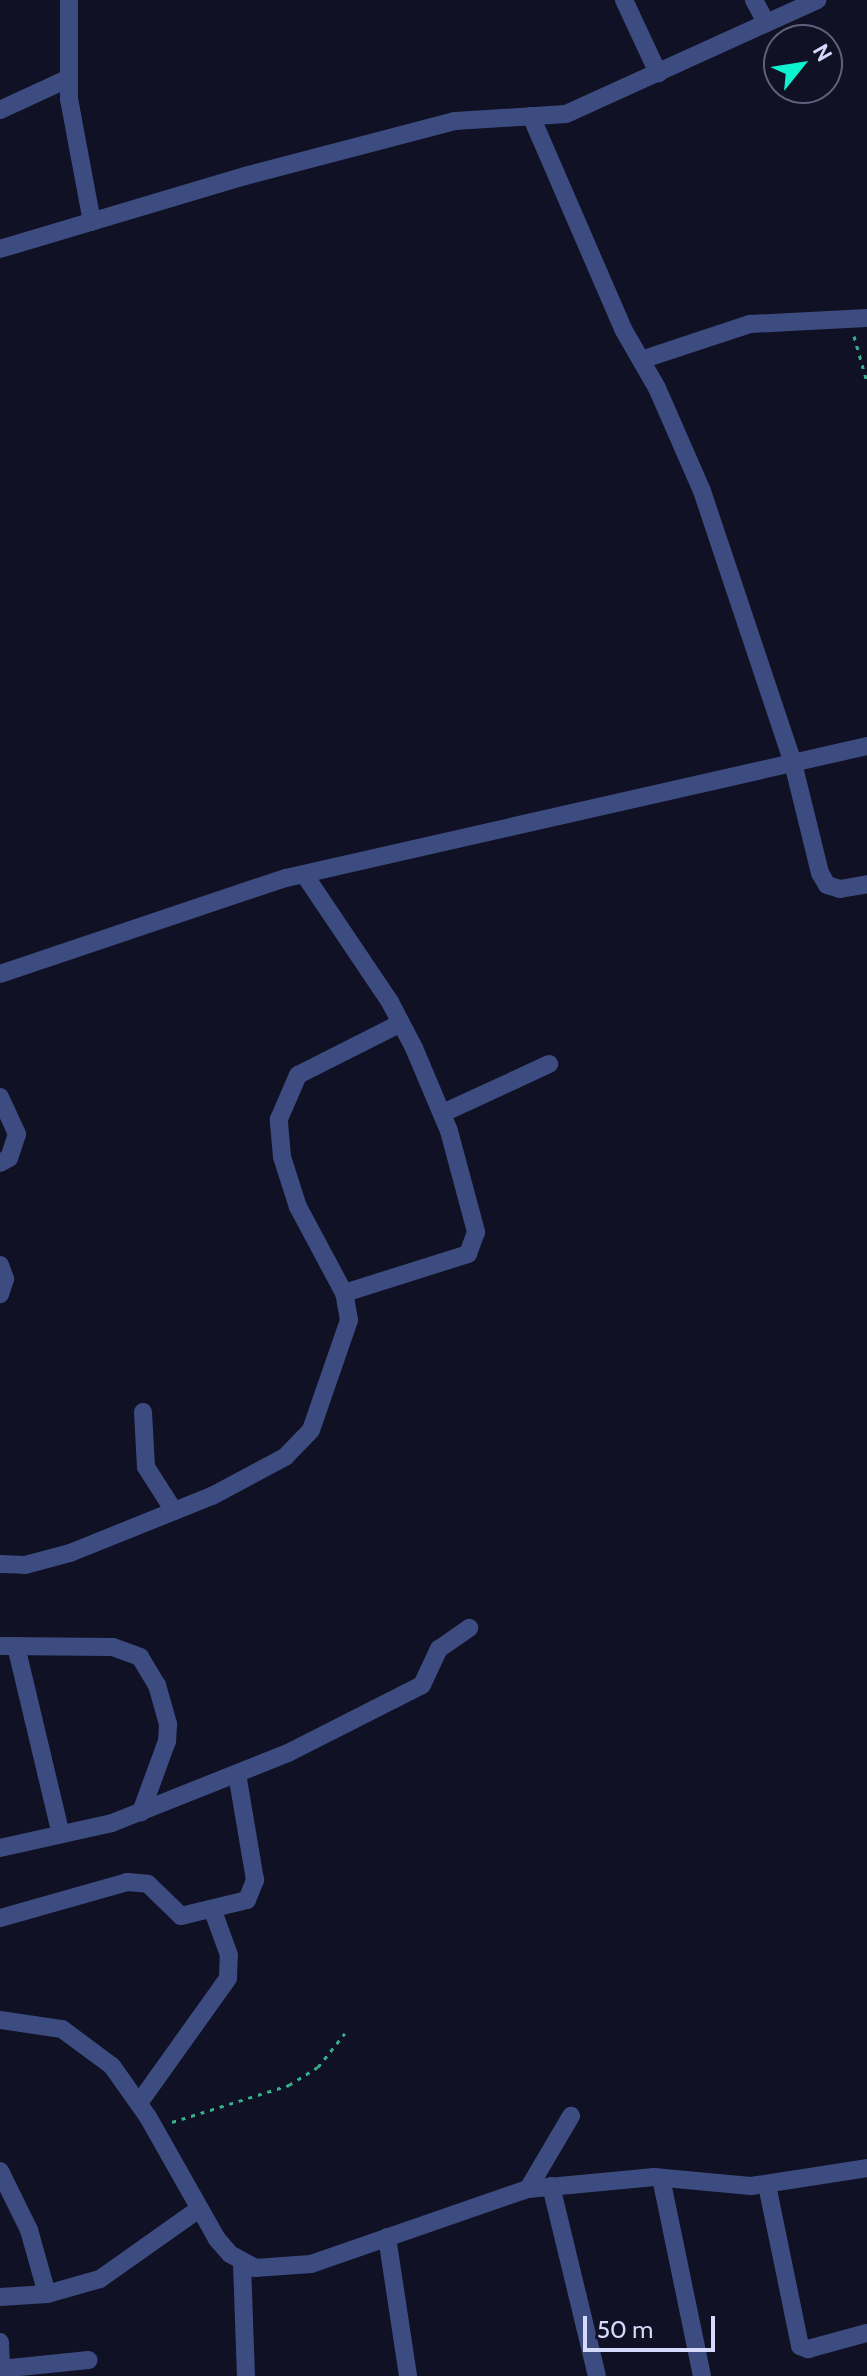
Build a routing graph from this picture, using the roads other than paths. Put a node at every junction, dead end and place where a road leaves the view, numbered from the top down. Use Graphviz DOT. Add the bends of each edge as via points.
graph roads {
  1 [pos="69,0"];
  2 [pos="624,0"];
  3 [pos="754,0"];
  4 [pos="810,1"];
  5 [pos="766,23"];
  6 [pos="658,73"];
  7 [pos="67,79"];
  8 [pos="0,110"];
  9 [pos="531,116"];
  10 [pos="92,222"];
  11 [pos="0,249"];
  12 [pos="858,318"];
  13 [pos="641,360"];
  14 [pos="867,746"];
  15 [pos="793,763"];
  16 [pos="304,874"];
  17 [pos="867,884"];
  18 [pos="0,974"];
  19 [pos="401,1023"];
  20 [pos="549,1064"];
  21 [pos="0,1097"];
  22 [pos="443,1113"];
  23 [pos="0,1163"];
  24 [pos="0,1265"];
  25 [pos="344,1293"];
  26 [pos="0,1294"];
  27 [pos="143,1412"];
  28 [pos="174,1511"];
  29 [pos="0,1564"];
  30 [pos="469,1628"];
  31 [pos="8,1646"];
  32 [pos="237,1774"];
  33 [pos="141,1812"];
  34 [pos="60,1831"];
  35 [pos="0,1848"];
  36 [pos="213,1911"];
  37 [pos="0,1918"];
  38 [pos="0,2020"];
  39 [pos="139,2103"];
  40 [pos="571,2116"];
  41 [pos="867,2168"];
  42 [pos="0,2171"];
  43 [pos="661,2178"];
  44 [pos="767,2185"];
  45 [pos="551,2186"];
  46 [pos="528,2189"];
  47 [pos="199,2209"];
  48 [pos="387,2237"];
  49 [pos="242,2263"];
  50 [pos="47,2294"];
  51 [pos="0,2297"];
  52 [pos="867,2333"];
  53 [pos="0,2342"];
  54 [pos="89,2360"];
  55 [pos="0,2369"];
  56 [pos="246,2376"];
  57 [pos="408,2376"];
  58 [pos="597,2376"];
  59 [pos="702,2376"];
  1 -- 7 [label="street"];
  2 -- 6 [label="street"];
  3 -- 5 [label="street"];
  4 -- 5 [label="street"];
  5 -- 6 [label="street"];
  6 -- 9 [label="street" via="587,107"];
  7 -- 8 [label="street"];
  7 -- 10 [label="street"];
  9 -- 10 [label="street" via="455,121"];
  9 -- 13 [label="street"];
  10 -- 11 [label="street"];
  12 -- 13 [label="street" via="750,324"];
  13 -- 15 [label="street" via="702,491"];
  14 -- 15 [label="street"];
  15 -- 16 [label="street"];
  15 -- 17 [label="street" via="812,852 827,885 840,889"];
  16 -- 18 [label="street"];
  16 -- 19 [label="street"];
  19 -- 22 [label="street"];
  19 -- 25 [label="street" via="298,1075 279,1119 282,1157 306,1229"];
  20 -- 22 [label="street"];
  21 -- 23 [label="street" via="17,1134 9,1158"];
  22 -- 25 [label="street" via="476,1232 475,1246 458,1259"];
  24 -- 26 [label="street" via="5,1279"];
  25 -- 28 [label="street" via="347,1333 320,1412 306,1436 260,1474"];
  27 -- 28 [label="street" via="146,1467"];
  28 -- 29 [label="street" via="70,1553 25,1565"];
  30 -- 32 [label="street" via="439,1649 429,1674 408,1694"];
  31 -- 33 [label="street" via="113,1647 140,1657 157,1685 168,1724 167,1741"];
  31 -- 34 [label="street"];
  32 -- 33 [label="street"];
  32 -- 36 [label="street" via="254,1892 247,1900"];
  33 -- 34 [label="street"];
  34 -- 35 [label="street"];
  36 -- 37 [label="street" via="181,1916 139,1881"];
  36 -- 39 [label="street" via="229,1955 228,1978"];
  38 -- 39 [label="street" via="42,2023 76,2037 112,2066"];
  39 -- 47 [label="street"];
  40 -- 46 [label="street"];
  41 -- 44 [label="street"];
  42 -- 50 [label="street" via="29,2230"];
  43 -- 44 [label="street"];
  43 -- 45 [label="street"];
  43 -- 59 [label="street"];
  44 -- 52 [label="street" via="800,2346 808,2349"];
  45 -- 46 [label="street"];
  45 -- 58 [label="street"];
  46 -- 48 [label="street"];
  47 -- 49 [label="street" via="217,2239"];
  47 -- 50 [label="street" via="119,2269 76,2289"];
  48 -- 49 [label="street" via="291,2268"];
  48 -- 57 [label="street"];
  49 -- 56 [label="street"];
  50 -- 51 [label="street"];
  53 -- 55 [label="street"];
  54 -- 55 [label="street"];
}
